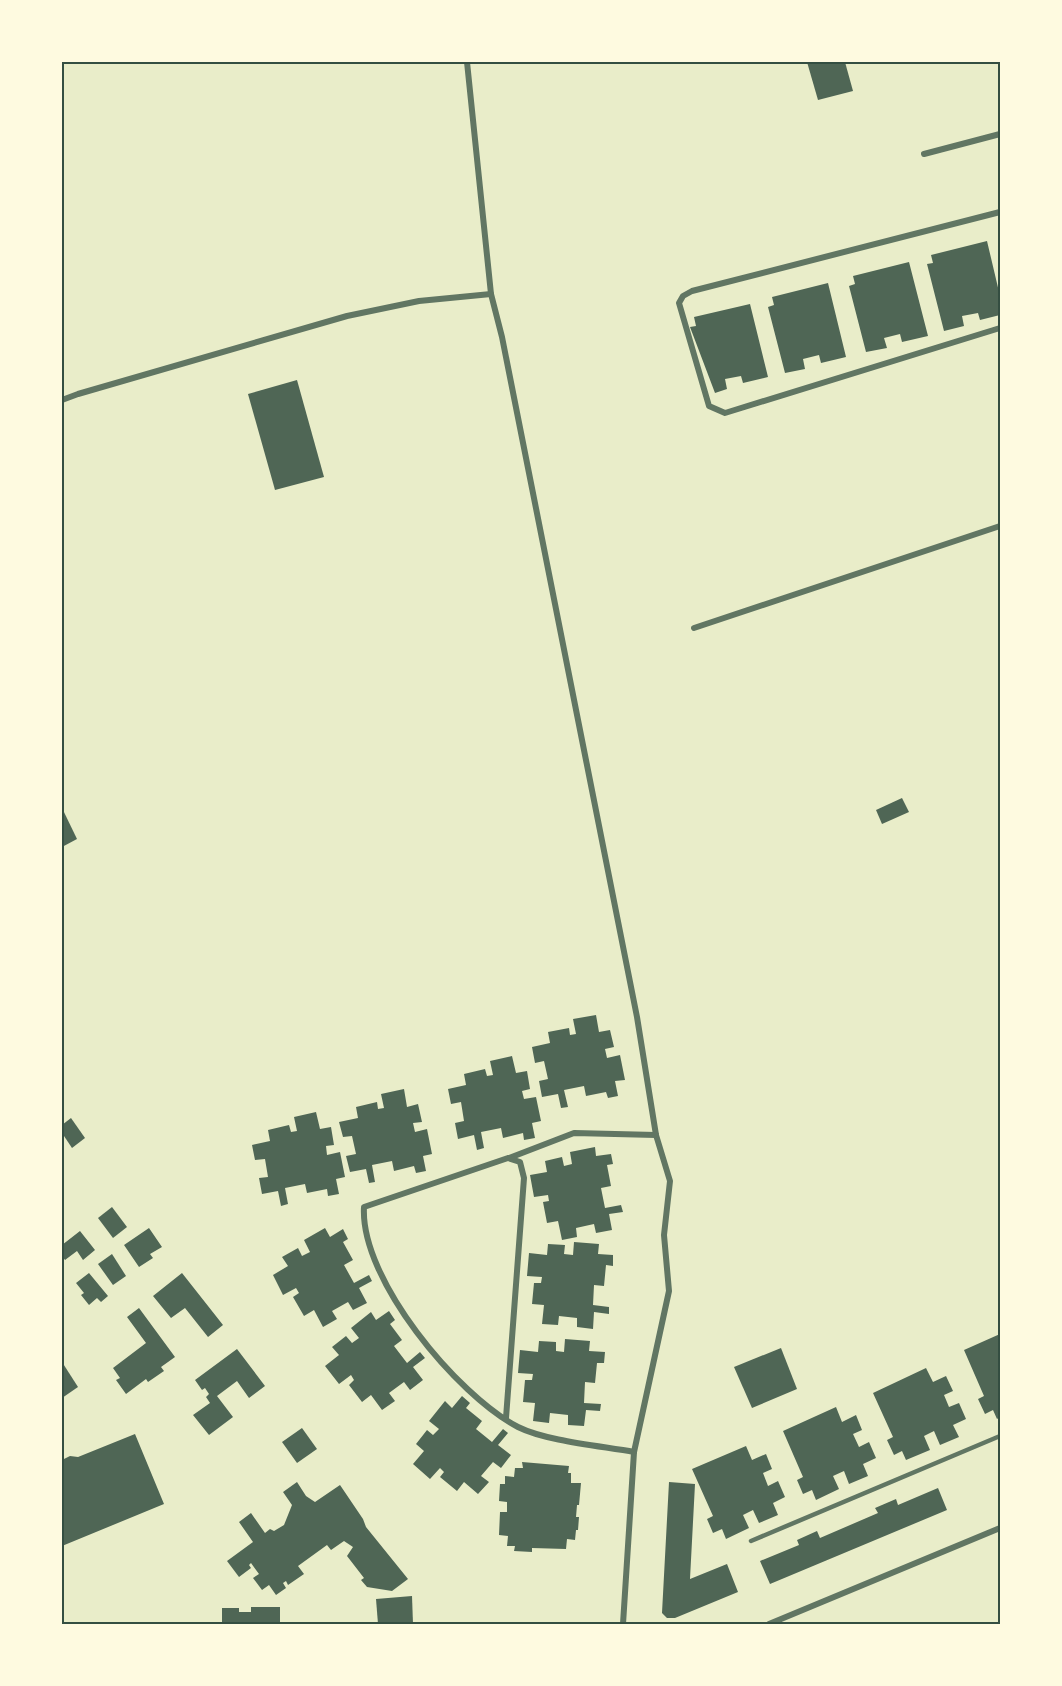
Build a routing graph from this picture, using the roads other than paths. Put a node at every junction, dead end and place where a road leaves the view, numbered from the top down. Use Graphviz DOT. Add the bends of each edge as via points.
graph roads {
  1 [pos="467,62"];
  2 [pos="1000,134"];
  3 [pos="924,154"];
  4 [pos="1000,212"];
  5 [pos="490,294"];
  6 [pos="1000,328"];
  7 [pos="62,400"];
  8 [pos="1000,526"];
  9 [pos="693,628"];
  10 [pos="656,1135"];
  11 [pos="508,1158"];
  12 [pos="506,1418"];
  13 [pos="1000,1436"];
  14 [pos="634,1452"];
  15 [pos="1000,1528"];
  16 [pos="751,1541"];
  17 [pos="623,1624"];
  18 [pos="769,1624"];
  1 -- 5 [label="street"];
  2 -- 3 [label="street"];
  4 -- 6 [label="street" via="692,291 679,303 710,406 725,413"];
  5 -- 7 [label="street" via="418,301 347,316"];
  5 -- 10 [label="street" via="502,337 632,993"];
  8 -- 9 [label="street"];
  10 -- 11 [label="street" via="574,1132"];
  10 -- 14 [label="street" via="670,1181 664,1235 669,1291"];
  11 -- 12 [label="street" via="520,1162 524,1178"];
  11 -- 12 [label="street" via="364,1207 363,1219 376,1262 408,1322 441,1363"];
  12 -- 14 [label="street" via="540,1435"];
  13 -- 16 [label="lane"];
  14 -- 17 [label="street"];
  15 -- 18 [label="street"];
}
